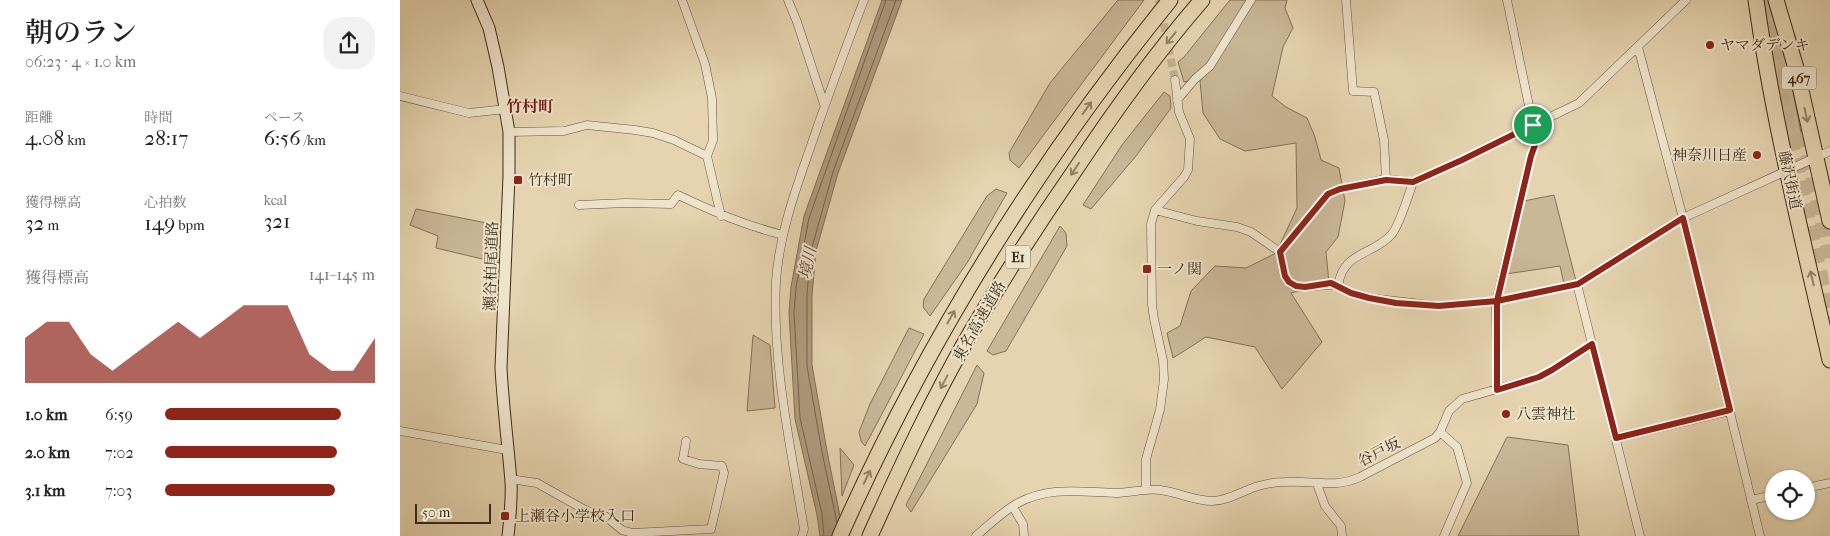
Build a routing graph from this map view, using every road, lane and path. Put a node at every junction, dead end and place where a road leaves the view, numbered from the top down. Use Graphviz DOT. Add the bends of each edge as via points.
graph roads {
  1 [pos="477,0"];
  2 [pos="682,0"];
  3 [pos="788,0"];
  4 [pos="864,0"];
  5 [pos="1170,0"];
  6 [pos="1202,0"];
  7 [pos="1251,0"];
  8 [pos="1346,0"];
  9 [pos="1507,0"];
  10 [pos="1686,0"];
  11 [pos="1756,0"];
  12 [pos="1776,0"];
  13 [pos="1638,47"];
  14 [pos="1175,80"];
  15 [pos="400,96"];
  16 [pos="1177,100"];
  17 [pos="824,104"];
  18 [pos="506,109"];
  19 [pos="1544,120"];
  20 [pos="1533,125"];
  21 [pos="509,132"];
  22 [pos="1830,151"];
  23 [pos="708,156"];
  24 [pos="1816,158"];
  25 [pos="1788,170"];
  26 [pos="1386,180"];
  27 [pos="1413,182"];
  28 [pos="579,205"];
  29 [pos="1155,210"];
  30 [pos="721,216"];
  31 [pos="1683,218"];
  32 [pos="1830,221"];
  33 [pos="783,235"];
  34 [pos="1280,252"];
  35 [pos="1578,284"];
  36 [pos="1338,286"];
  37 [pos="1497,301"];
  38 [pos="1592,344"];
  39 [pos="1830,360"];
  40 [pos="1497,390"];
  41 [pos="1730,410"];
  42 [pos="400,431"];
  43 [pos="1440,432"];
  44 [pos="1616,438"];
  45 [pos="686,441"];
  46 [pos="507,450"];
  47 [pos="510,479"];
  48 [pos="1830,483"];
  49 [pos="1316,484"];
  50 [pos="1815,486"];
  51 [pos="1146,490"];
  52 [pos="1765,497"];
  53 [pos="1751,500"];
  54 [pos="1013,507"];
  55 [pos="1024,535"];
  56 [pos="508,536"];
  57 [pos="802,536"];
  58 [pos="840,536"];
  59 [pos="870,536"];
  60 [pos="976,536"];
  61 [pos="1342,536"];
  62 [pos="1444,536"];
  63 [pos="1640,536"];
  64 [pos="1760,536"];
  1 -- 18 [label="main road, 瀬谷柏尾道路" via="489,28"];
  2 -- 23 [label="street" via="705,64 712,98 713,140"];
  3 -- 17 [label="street"];
  4 -- 17 [label="street"];
  58 -- 5 [label="highway, 東名高速道路 / E1, one-way" via="932,352 995,244 1072,129"];
  6 -- 59 [label="highway, 東名高速道路 / E1, one-way" via="1093,142 1006,275 940,390"];
  7 -- 16 [label="street" via="1210,66"];
  8 -- 26 [label="street" via="1353,91 1374,92 1384,140"];
  9 -- 20 [label="street"];
  10 -- 13 [label="street"];
  11 -- 25 [label="highway, 藤沢街道 / 467" via="1763,52"];
  12 -- 24 [label="highway, 467, one-way" via="1796,68"];
  13 -- 19 [label="street" via="1579,103"];
  13 -- 31 [label="street"];
  14 -- 16 [label="street"];
  15 -- 18 [label="street" via="469,113"];
  16 -- 29 [label="street" via="1190,139 1188,170"];
  17 -- 33 [label="street"];
  18 -- 21 [label="main road, 瀬谷柏尾道路"];
  19 -- 20 [label="street"];
  19 -- 37 [label="street" via="1531,156"];
  20 -- 27 [label="street"];
  21 -- 23 [label="street" via="564,131 587,126 631,130 674,140"];
  21 -- 46 [label="main road, 瀬谷柏尾道路" via="501,368"];
  22 -- 24 [label="street"];
  23 -- 30 [label="street"];
  24 -- 25 [label="street"];
  24 -- 32 [label="highway, 467"];
  25 -- 31 [label="street"];
  39 -- 25 [label="highway, 藤沢街道 / 467, one-way"];
  26 -- 27 [label="street"];
  26 -- 34 [label="street" via="1328,194"];
  27 -- 36 [label="street" via="1393,234 1350,260"];
  28 -- 30 [label="street" via="671,204 678,195"];
  29 -- 34 [label="street" via="1237,227 1251,232"];
  29 -- 51 [label="street" via="1151,224 1152,304 1164,360 1164,379 1160,410 1146,459"];
  30 -- 33 [label="street"];
  31 -- 35 [label="street"];
  31 -- 41 [label="street"];
  33 -- 57 [label="street" via="776,281 775,320 785,422 804,529"];
  34 -- 36 [label="street" via="1289,282 1305,287 1331,283"];
  35 -- 37 [label="street"];
  35 -- 38 [label="street"];
  36 -- 37 [label="street" via="1351,293 1396,303 1439,306"];
  37 -- 40 [label="street"];
  38 -- 40 [label="street, 谷戸坂" via="1539,377"];
  38 -- 44 [label="street"];
  40 -- 43 [label="street, 谷戸坂" via="1462,399 1449,411"];
  41 -- 44 [label="street"];
  41 -- 53 [label="street"];
  42 -- 46 [label="street"];
  43 -- 49 [label="street, 谷戸坂" via="1428,442 1355,480"];
  43 -- 62 [label="street" via="1457,447 1466,483"];
  44 -- 63 [label="street"];
  45 -- 47 [label="street" via="683,460 722,466 724,473 711,529 632,533 537,483"];
  46 -- 47 [label="main road, 瀬谷柏尾道路"];
  47 -- 56 [label="main road, 瀬谷柏尾道路"];
  48 -- 50 [label="street"];
  49 -- 51 [label="street, 谷戸坂" via="1274,483 1213,501"];
  49 -- 61 [label="street" via="1325,506 1341,526"];
  51 -- 54 [label="street, 谷戸坂" via="1052,492"];
  52 -- 53 [label="street"];
  53 -- 64 [label="street"];
  54 -- 55 [label="street" via="1023,524"];
  54 -- 60 [label="street, 谷戸坂"];
}
